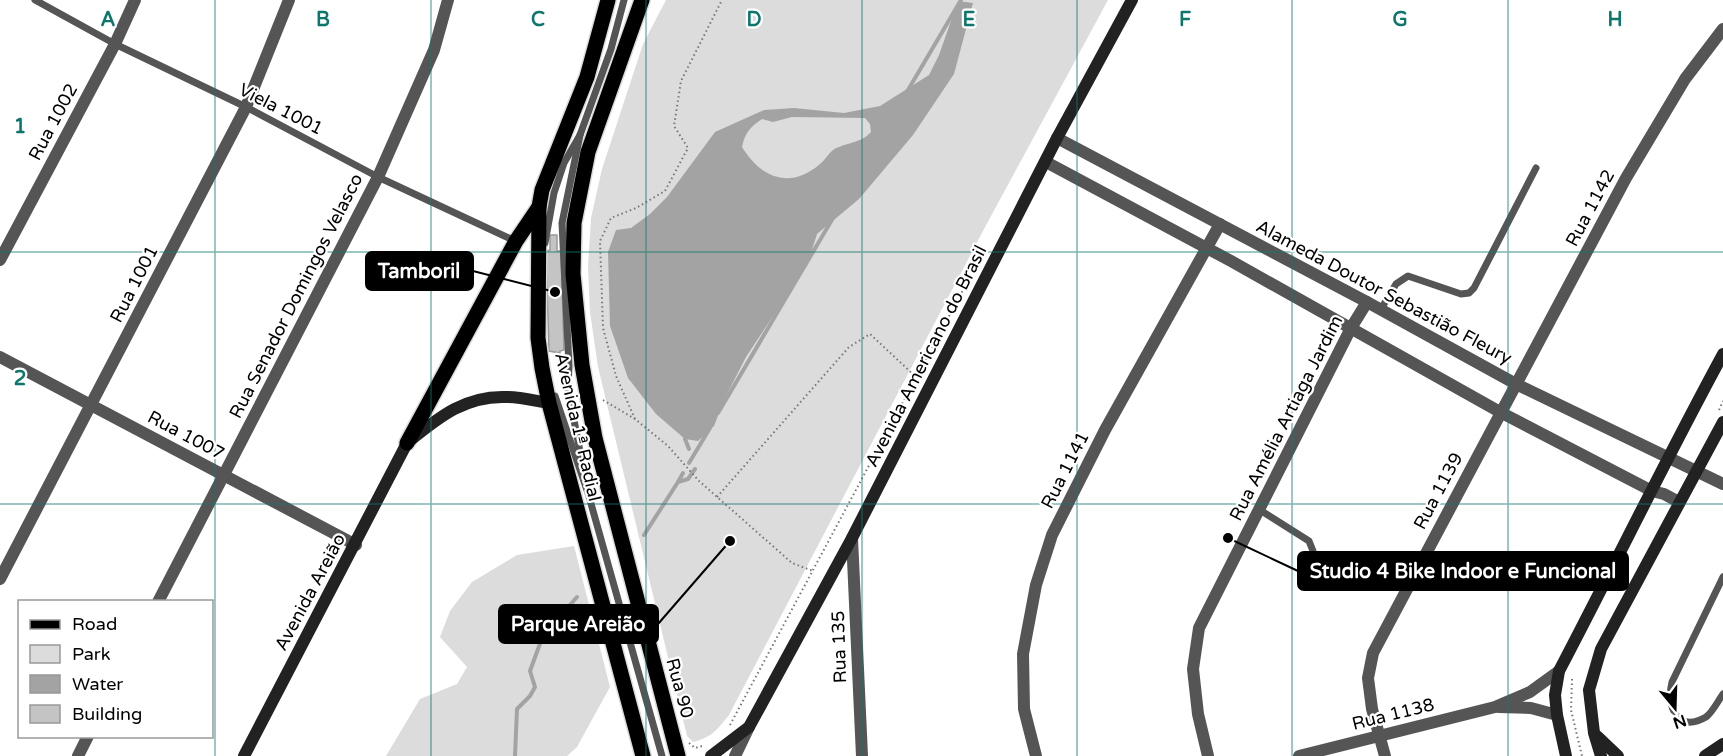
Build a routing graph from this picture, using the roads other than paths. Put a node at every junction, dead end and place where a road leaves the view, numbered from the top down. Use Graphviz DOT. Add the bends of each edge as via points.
graph roads {
  1 [pos="35,0"];
  2 [pos="135,0"];
  3 [pos="289,0"];
  4 [pos="448,0"];
  5 [pos="608,0"];
  6 [pos="624,0"];
  7 [pos="1132,0"];
  8 [pos="642,2"];
  9 [pos="1723,29"];
  10 [pos="115,44"];
  11 [pos="246,107"];
  12 [pos="580,135"];
  13 [pos="1057,138"];
  14 [pos="1046,162"];
  15 [pos="1536,168"];
  16 [pos="378,177"];
  17 [pos="539,207"];
  18 [pos="1220,224"];
  19 [pos="516,241"];
  20 [pos="1206,248"];
  21 [pos="0,260"];
  22 [pos="1367,302"];
  23 [pos="1381,309"];
  24 [pos="1352,328"];
  25 [pos="1723,354"];
  26 [pos="0,357"];
  27 [pos="1516,384"];
  28 [pos="549,404"];
  29 [pos="91,405"];
  30 [pos="1500,412"];
  31 [pos="1723,422"];
  32 [pos="407,443"];
  33 [pos="1667,458"];
  34 [pos="1696,471"];
  35 [pos="224,475"];
  36 [pos="1723,484"];
  37 [pos="1652,491"];
  38 [pos="588,493"];
  39 [pos="1679,502"];
  40 [pos="1260,510"];
  41 [pos="852,537"];
  42 [pos="356,545"];
  43 [pos="626,561"];
  44 [pos="1307,567"];
  45 [pos="1723,577"];
  46 [pos="0,579"];
  47 [pos="159,600"];
  48 [pos="1559,672"];
  49 [pos="1723,694"];
  50 [pos="1495,706"];
  51 [pos="1557,715"];
  52 [pos="749,727"];
  53 [pos="1594,733"];
  54 [pos="1380,736"];
  55 [pos="87,738"];
  56 [pos="1723,744"];
  57 [pos="708,751"];
  58 [pos="1704,755"];
  59 [pos="78,756"];
  60 [pos="244,756"];
  61 [pos="643,756"];
  62 [pos="662,756"];
  63 [pos="678,756"];
  64 [pos="735,756"];
  65 [pos="862,756"];
  66 [pos="1036,756"];
  67 [pos="1208,756"];
  68 [pos="1299,756"];
  69 [pos="1385,756"];
  70 [pos="1566,756"];
  71 [pos="1601,756"];
  72 [pos="1618,756"];
  1 -- 10 [label="lane, Viela 1001"];
  2 -- 10 [label="street, Rua 1002"];
  3 -- 11 [label="street, Rua 1001"];
  4 -- 16 [label="street, Rua Senador Domingos Velasco" via="434,50"];
  5 -- 17 [label="main road, Avenida 1ª Radial" via="587,77 542,190"];
  6 -- 12 [label="lane"];
  7 -- 13 [label="street, Avenida Americano do Brasil"];
  8 -- 43 [label="main road, Avenida 1ª Radial" via="588,152 573,243 582,365 595,438"];
  9 -- 27 [label="street, Rua 1142" via="1685,79 1626,178"];
  10 -- 11 [label="lane, Viela 1001"];
  10 -- 21 [label="street, Rua 1002"];
  11 -- 16 [label="lane, Viela 1001"];
  11 -- 29 [label="street, Rua 1001"];
  12 -- 38 [label="lane" via="562,223 568,389"];
  12 -- 38 [label="lane" via="564,163 554,193 544,249 545,353 555,399"];
  13 -- 14 [label="street, Avenida Americano do Brasil"];
  13 -- 18 [label="street, Alameda Doutor Sebastião Fleury"];
  14 -- 20 [label="street"];
  14 -- 41 [label="street, Avenida Americano do Brasil"];
  15 -- 23 [label="lane" via="1469,293 1461,294 1408,276 1396,284"];
  16 -- 19 [label="lane, Viela 1001"];
  16 -- 35 [label="street, Rua Senador Domingos Velasco"];
  17 -- 19 [label="main road"];
  17 -- 28 [label="main road, Avenida 1ª Radial" via="538,338"];
  18 -- 20 [label="street, Rua 1141"];
  18 -- 22 [label="street, Alameda Doutor Sebastião Fleury"];
  19 -- 32 [label="main road"];
  20 -- 24 [label="street"];
  20 -- 66 [label="street, Rua 1141" via="1052,534 1036,585 1023,654 1024,709"];
  22 -- 23 [label="street, Alameda Doutor Sebastião Fleury"];
  22 -- 24 [label="street, Rua Amélia Artiaga Jardim"];
  23 -- 27 [label="street, Alameda Doutor Sebastião Fleury"];
  24 -- 30 [label="street"];
  24 -- 40 [label="street, Rua Amélia Artiaga Jardim"];
  25 -- 33 [label="street"];
  26 -- 29 [label="street, Rua 1007"];
  27 -- 30 [label="street, Rua 1142"];
  27 -- 33 [label="street, Alameda Doutor Sebastião Fleury"];
  28 -- 32 [label="street" via="508,396 479,398 456,407"];
  28 -- 61 [label="main road, Avenida 1ª Radial"];
  29 -- 35 [label="street, Rua 1007"];
  29 -- 46 [label="street, Rua 1001"];
  30 -- 37 [label="street"];
  30 -- 54 [label="street, Rua 1139" via="1373,653 1368,678 1371,709"];
  31 -- 34 [label="street"];
  32 -- 42 [label="street, Avenida Areião"];
  33 -- 34 [label="street, Alameda Doutor Sebastião Fleury"];
  33 -- 37 [label="street"];
  34 -- 36 [label="street, Alameda Doutor Sebastião Fleury"];
  34 -- 39 [label="street"];
  35 -- 42 [label="street, Rua 1007"];
  35 -- 47 [label="street, Rua Senador Domingos Velasco"];
  37 -- 39 [label="street"];
  37 -- 48 [label="street"];
  38 -- 62 [label="lane"];
  39 -- 53 [label="street" via="1601,649 1589,690"];
  40 -- 44 [label="lane" via="1309,541 1313,551"];
  40 -- 67 [label="street, Rua Amélia Artiaga Jardim" via="1199,628 1193,669"];
  41 -- 52 [label="street, Avenida Americano do Brasil"];
  41 -- 65 [label="street, Rua 135"];
  42 -- 60 [label="street, Avenida Areião"];
  43 -- 63 [label="main road, Rua 90"];
  45 -- 49 [label="lane" via="1672,682 1670,707 1677,717 1689,722 1707,717"];
  48 -- 50 [label="street, Rua 1138" via="1530,692"];
  48 -- 51 [label="street"];
  50 -- 51 [label="street, Rua 1138" via="1531,708"];
  50 -- 54 [label="street, Rua 1138"];
  51 -- 70 [label="street"];
  52 -- 57 [label="street, Avenida Americano do Brasil"];
  52 -- 64 [label="street, Avenida Americano do Brasil"];
  53 -- 71 [label="street"];
  53 -- 72 [label="street"];
  54 -- 68 [label="street, Rua 1138"];
  54 -- 69 [label="street, Rua 1139"];
  55 -- 59 [label="street"];
  56 -- 58 [label="street"];
}
